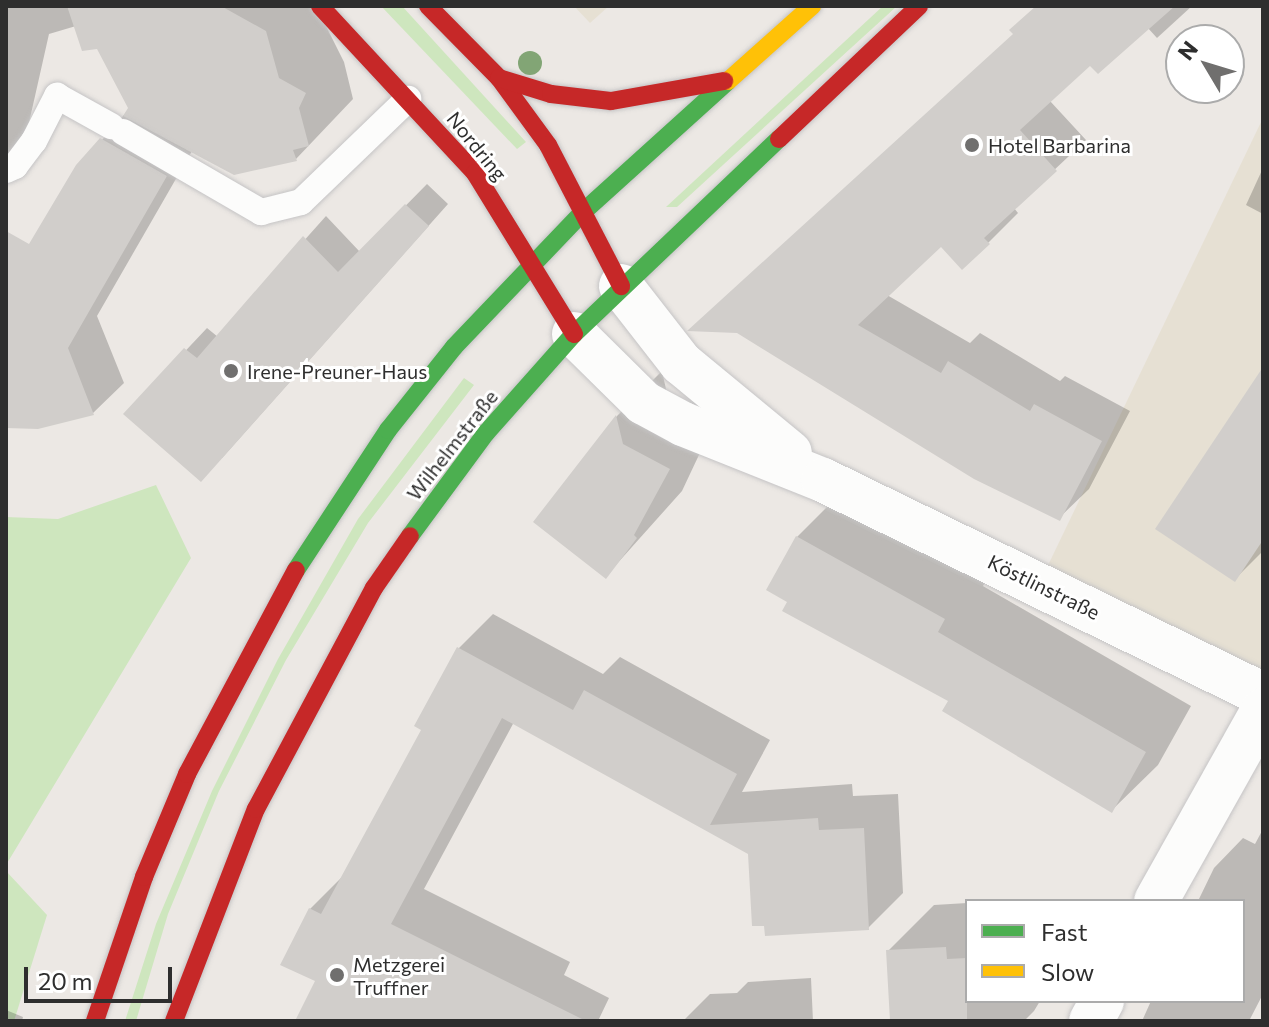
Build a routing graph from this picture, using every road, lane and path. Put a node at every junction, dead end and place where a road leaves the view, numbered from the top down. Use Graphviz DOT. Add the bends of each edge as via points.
graph roads {
  1 [pos="320,6"];
  2 [pos="428,6"];
  3 [pos="812,6"];
  4 [pos="919,6"];
  5 [pos="499,78"];
  6 [pos="724,81"];
  7 [pos="408,99"];
  8 [pos="6,170"];
  9 [pos="583,212"];
  10 [pos="530,266"];
  11 [pos="621,286"];
  12 [pos="574,334"];
  13 [pos="823,480"];
  14 [pos="1263,695"];
  15 [pos="1263,710"];
  16 [pos="1157,899"];
  17 [pos="1101,1003"];
  18 [pos="95,1021"];
  19 [pos="174,1021"];
  20 [pos="1091,1021"];
  1 -- 7 [label="main road, Nordring"];
  2 -- 5 [label="main road"];
  3 -- 6 [label="main road"];
  4 -- 11 [label="main road, Wilhelmstraße"];
  5 -- 6 [label="main road" via="551,94 611,101"];
  5 -- 9 [label="main road" via="548,145"];
  6 -- 9 [label="main road"];
  7 -- 8 [label="lane" via="301,202 261,212 57,96 34,141"];
  7 -- 10 [label="main road, Nordring" via="475,173"];
  9 -- 10 [label="main road"];
  9 -- 11 [label="main road"];
  10 -- 12 [label="main road, Nordring"];
  10 -- 18 [label="main road" via="454,347 388,430 281,593 187,774 144,877"];
  11 -- 12 [label="main road, Wilhelmstraße"];
  11 -- 13 [label="street, Köstlinstraße" via="681,363"];
  12 -- 13 [label="street, Köstlinstraße" via="644,403"];
  12 -- 19 [label="main road, Wilhelmstraße" via="486,433 374,588 256,809"];
  13 -- 14 [label="street, Köstlinstraße"];
  15 -- 16 [label="street"];
  17 -- 20 [label="street"];
}
